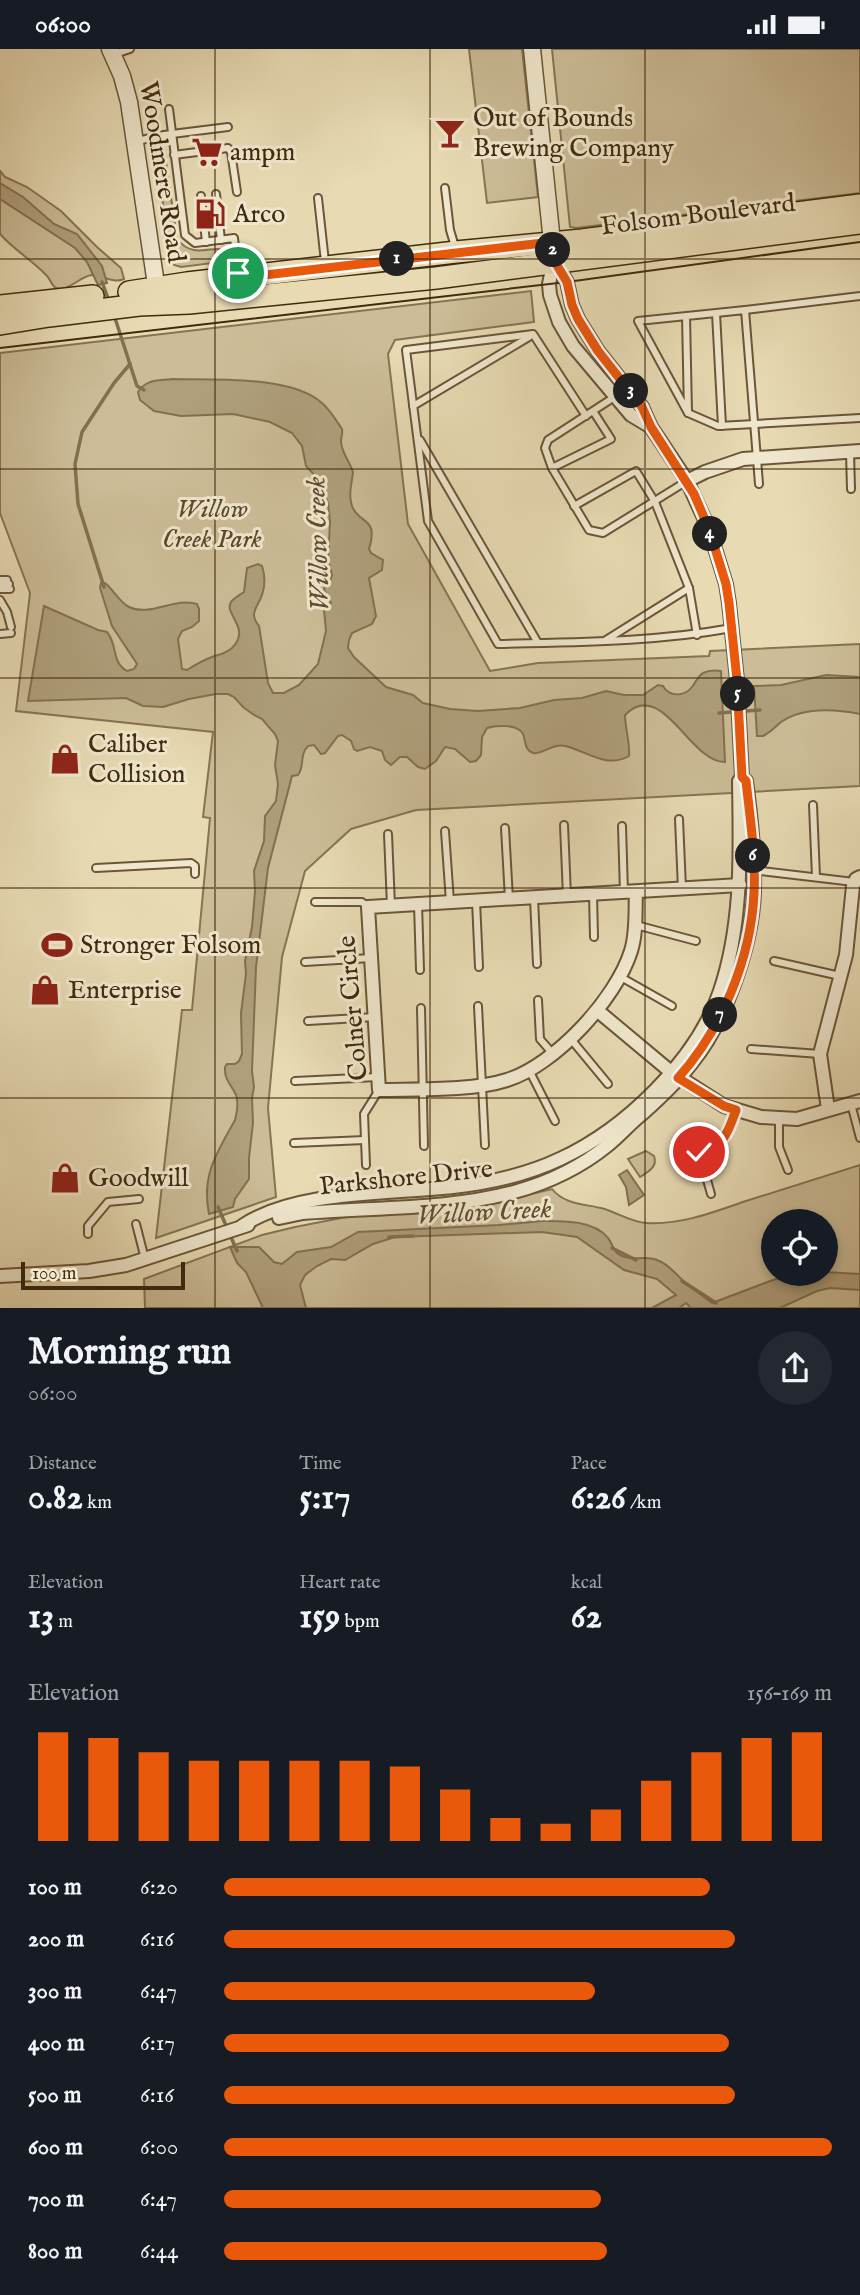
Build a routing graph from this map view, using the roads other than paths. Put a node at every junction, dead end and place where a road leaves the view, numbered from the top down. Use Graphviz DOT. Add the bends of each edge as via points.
graph roads {
  1 [pos="130,49"];
  2 [pos="532,49"];
  3 [pos="112,52"];
  4 [pos="169,109"];
  5 [pos="228,127"];
  6 [pos="172,134"];
  7 [pos="136,142"];
  8 [pos="174,155"];
  9 [pos="445,188"];
  10 [pos="237,191"];
  11 [pos="216,194"];
  12 [pos="201,196"];
  13 [pos="318,198"];
  14 [pos="860,205"];
  15 [pos="860,223"];
  16 [pos="221,240"];
  17 [pos="206,242"];
  18 [pos="456,252"];
  19 [pos="554,252"];
  20 [pos="325,268"];
  21 [pos="239,278"];
  22 [pos="860,296"];
  23 [pos="146,297"];
  24 [pos="96,303"];
  25 [pos="0,306"];
  26 [pos="745,310"];
  27 [pos="716,313"];
  28 [pos="686,316"];
  29 [pos="0,324"];
  30 [pos="533,334"];
  31 [pos="616,396"];
  32 [pos="413,406"];
  33 [pos="688,413"];
  34 [pos="590,414"];
  35 [pos="860,418"];
  36 [pos="754,424"];
  37 [pos="722,426"];
  38 [pos="651,427"];
  39 [pos="417,436"];
  40 [pos="855,451"];
  41 [pos="757,457"];
  42 [pos="552,468"];
  43 [pos="687,481"];
  44 [pos="759,484"];
  45 [pos="851,489"];
  46 [pos="655,502"];
  47 [pos="574,506"];
  48 [pos="689,588"];
  49 [pos="0,600"];
  50 [pos="733,628"];
  51 [pos="0,634"];
  52 [pos="696,635"];
  53 [pos="602,642"];
  54 [pos="538,643"];
  55 [pos="742,777"];
  56 [pos="813,805"];
  57 [pos="679,819"];
  58 [pos="564,825"];
  59 [pos="622,826"];
  60 [pos="505,828"];
  61 [pos="445,831"];
  62 [pos="388,834"];
  63 [pos="96,868"];
  64 [pos="761,871"];
  65 [pos="195,874"];
  66 [pos="816,877"];
  67 [pos="857,879"];
  68 [pos="740,885"];
  69 [pos="682,889"];
  70 [pos="630,892"];
  71 [pos="593,894"];
  72 [pos="568,896"];
  73 [pos="534,898"];
  74 [pos="509,899"];
  75 [pos="476,901"];
  76 [pos="314,902"];
  77 [pos="450,902"];
  78 [pos="418,904"];
  79 [pos="391,905"];
  80 [pos="368,907"];
  81 [pos="634,925"];
  82 [pos="594,937"];
  83 [pos="696,941"];
  84 [pos="371,958"];
  85 [pos="774,961"];
  86 [pos="305,962"];
  87 [pos="537,964"];
  88 [pos="479,967"];
  89 [pos="420,970"];
  90 [pos="619,976"];
  91 [pos="841,977"];
  92 [pos="538,1000"];
  93 [pos="478,1006"];
  94 [pos="672,1006"];
  95 [pos="421,1008"];
  96 [pos="598,1011"];
  97 [pos="375,1017"];
  98 [pos="308,1021"];
  99 [pos="570,1038"];
  100 [pos="751,1049"];
  101 [pos="553,1053"];
  102 [pos="821,1054"];
  103 [pos="529,1070"];
  104 [pos="675,1075"];
  105 [pos="295,1081"];
  106 [pos="378,1084"];
  107 [pos="608,1084"];
  108 [pos="481,1086"];
  109 [pos="423,1088"];
  110 [pos="855,1102"];
  111 [pos="828,1109"];
  112 [pos="736,1110"];
  113 [pos="779,1118"];
  114 [pos="555,1121"];
  115 [pos="860,1138"];
  116 [pos="365,1140"];
  117 [pos="294,1143"];
  118 [pos="485,1145"];
  119 [pos="425,1146"];
  120 [pos="699,1152"];
  121 [pos="681,1157"];
  122 [pos="366,1165"];
  123 [pos="788,1170"];
  124 [pos="711,1193"];
  125 [pos="139,1199"];
  126 [pos="136,1224"];
  127 [pos="88,1234"];
  128 [pos="145,1260"];
  129 [pos="0,1276"];
  1 -- 3 [label="lane"];
  2 -- 19 [label="street, Parkshore Drive"];
  3 -- 7 [label="street, Woodmere Road"];
  4 -- 6 [label="lane"];
  5 -- 6 [label="lane"];
  6 -- 7 [label="lane"];
  6 -- 8 [label="lane"];
  7 -- 23 [label="street, Woodmere Road"];
  8 -- 10 [label="lane" via="228,148"];
  8 -- 17 [label="lane" via="185,235 192,242"];
  9 -- 18 [label="lane"];
  11 -- 16 [label="lane"];
  12 -- 17 [label="lane"];
  13 -- 20 [label="lane"];
  14 -- 19 [label="main road, Folsom Boulevard"];
  15 -- 19 [label="main road, Folsom Boulevard"];
  16 -- 17 [label="lane"];
  16 -- 21 [label="lane" via="234,239"];
  18 -- 19 [label="main road, Folsom Boulevard"];
  18 -- 20 [label="main road, Folsom Boulevard"];
  19 -- 23 [label="main road, Folsom Boulevard" via="367,285 189,303"];
  19 -- 31 [label="street, Parkshore Drive" via="549,284 559,322 573,346"];
  19 -- 38 [label="street, Parkshore Drive" via="578,319 642,407"];
  20 -- 21 [label="main road, Folsom Boulevard"];
  21 -- 23 [label="main road, Folsom Boulevard" via="187,283"];
  22 -- 26 [label="lane"];
  23 -- 24 [label="main road, Folsom Boulevard"];
  24 -- 25 [label="main road, Folsom Boulevard"];
  24 -- 29 [label="main road, Folsom Boulevard"];
  26 -- 27 [label="lane"];
  26 -- 36 [label="lane"];
  27 -- 28 [label="lane"];
  27 -- 37 [label="lane"];
  28 -- 33 [label="lane"];
  28 -- 33 [label="lane" via="638,321"];
  30 -- 32 [label="lane"];
  30 -- 32 [label="lane" via="406,351"];
  30 -- 34 [label="lane"];
  31 -- 34 [label="lane"];
  31 -- 38 [label="street, Parkshore Drive" via="631,415"];
  32 -- 39 [label="lane"];
  33 -- 37 [label="lane"];
  34 -- 42 [label="lane" via="548,440 545,448"];
  34 -- 42 [label="lane" via="611,439"];
  35 -- 36 [label="lane"];
  36 -- 37 [label="lane"];
  36 -- 41 [label="lane"];
  38 -- 43 [label="street, Parkshore Drive"];
  39 -- 54 [label="lane"];
  39 -- 54 [label="lane" via="428,521 498,644"];
  40 -- 41 [label="street"];
  40 -- 45 [label="lane"];
  41 -- 43 [label="street" via="730,462"];
  41 -- 44 [label="lane"];
  42 -- 47 [label="lane"];
  43 -- 46 [label="lane"];
  43 -- 50 [label="street, Parkshore Drive" via="721,567"];
  46 -- 47 [label="lane" via="603,533 589,530"];
  46 -- 47 [label="lane" via="636,471"];
  46 -- 48 [label="lane"];
  48 -- 52 [label="lane"];
  48 -- 53 [label="lane"];
  49 -- 51 [label="lane" via="11,630"];
  50 -- 52 [label="lane"];
  50 -- 55 [label="street, Parkshore Drive"];
  52 -- 53 [label="lane"];
  53 -- 54 [label="lane"];
  55 -- 68 [label="street, Parkshore Drive"];
  55 -- 104 [label="street, Parkshore Drive" via="753,856 751,919 721,1013 692,1062"];
  56 -- 66 [label="lane"];
  57 -- 69 [label="lane"];
  58 -- 72 [label="lane"];
  59 -- 70 [label="lane"];
  60 -- 74 [label="lane"];
  61 -- 77 [label="lane"];
  62 -- 79 [label="lane"];
  63 -- 65 [label="lane" via="191,863"];
  64 -- 66 [label="lane"];
  66 -- 67 [label="lane"];
  67 -- 91 [label="street"];
  68 -- 69 [label="street, Colner Circle"];
  68 -- 104 [label="street, Parkshore Drive" via="721,990"];
  69 -- 70 [label="street, Colner Circle"];
  70 -- 71 [label="street, Colner Circle"];
  70 -- 81 [label="street, Colner Circle"];
  71 -- 72 [label="street, Colner Circle"];
  71 -- 82 [label="lane"];
  72 -- 73 [label="street, Colner Circle"];
  73 -- 74 [label="street, Colner Circle"];
  73 -- 87 [label="lane"];
  74 -- 75 [label="street, Colner Circle"];
  75 -- 77 [label="street, Colner Circle"];
  75 -- 88 [label="lane"];
  76 -- 80 [label="lane" via="362,902"];
  77 -- 78 [label="street, Colner Circle"];
  78 -- 79 [label="street, Colner Circle"];
  78 -- 89 [label="lane"];
  79 -- 80 [label="street, Colner Circle"];
  80 -- 84 [label="street, Colner Circle"];
  81 -- 83 [label="lane"];
  81 -- 90 [label="street, Colner Circle" via="632,947"];
  84 -- 86 [label="lane"];
  84 -- 97 [label="street, Colner Circle"];
  85 -- 91 [label="lane"];
  90 -- 94 [label="lane"];
  90 -- 96 [label="street, Colner Circle"];
  91 -- 102 [label="street"];
  92 -- 101 [label="lane" via="540,1039"];
  93 -- 108 [label="lane"];
  95 -- 109 [label="lane"];
  96 -- 99 [label="street, Colner Circle"];
  96 -- 104 [label="street"];
  97 -- 98 [label="lane"];
  97 -- 106 [label="street, Colner Circle"];
  99 -- 101 [label="street, Colner Circle"];
  99 -- 107 [label="lane"];
  100 -- 102 [label="lane"];
  101 -- 103 [label="street, Colner Circle"];
  102 -- 111 [label="street"];
  103 -- 108 [label="street, Colner Circle"];
  103 -- 114 [label="lane"];
  104 -- 112 [label="street"];
  104 -- 128 [label="street, Parkshore Drive" via="592,1141 540,1167 480,1184 328,1198 256,1217"];
  105 -- 106 [label="lane"];
  106 -- 109 [label="street, Colner Circle"];
  106 -- 116 [label="lane" via="364,1114"];
  108 -- 109 [label="street, Colner Circle"];
  108 -- 118 [label="lane"];
  109 -- 119 [label="lane"];
  110 -- 111 [label="street"];
  110 -- 115 [label="lane"];
  111 -- 113 [label="street" via="797,1119"];
  112 -- 113 [label="street"];
  112 -- 120 [label="lane" via="720,1143"];
  113 -- 123 [label="lane" via="779,1147"];
  116 -- 117 [label="lane"];
  116 -- 122 [label="lane"];
  120 -- 121 [label="lane"];
  120 -- 124 [label="lane"];
  125 -- 127 [label="lane" via="108,1202 88,1226"];
  126 -- 128 [label="lane"];
  128 -- 129 [label="street, Parkshore Drive" via="109,1268"];
}
